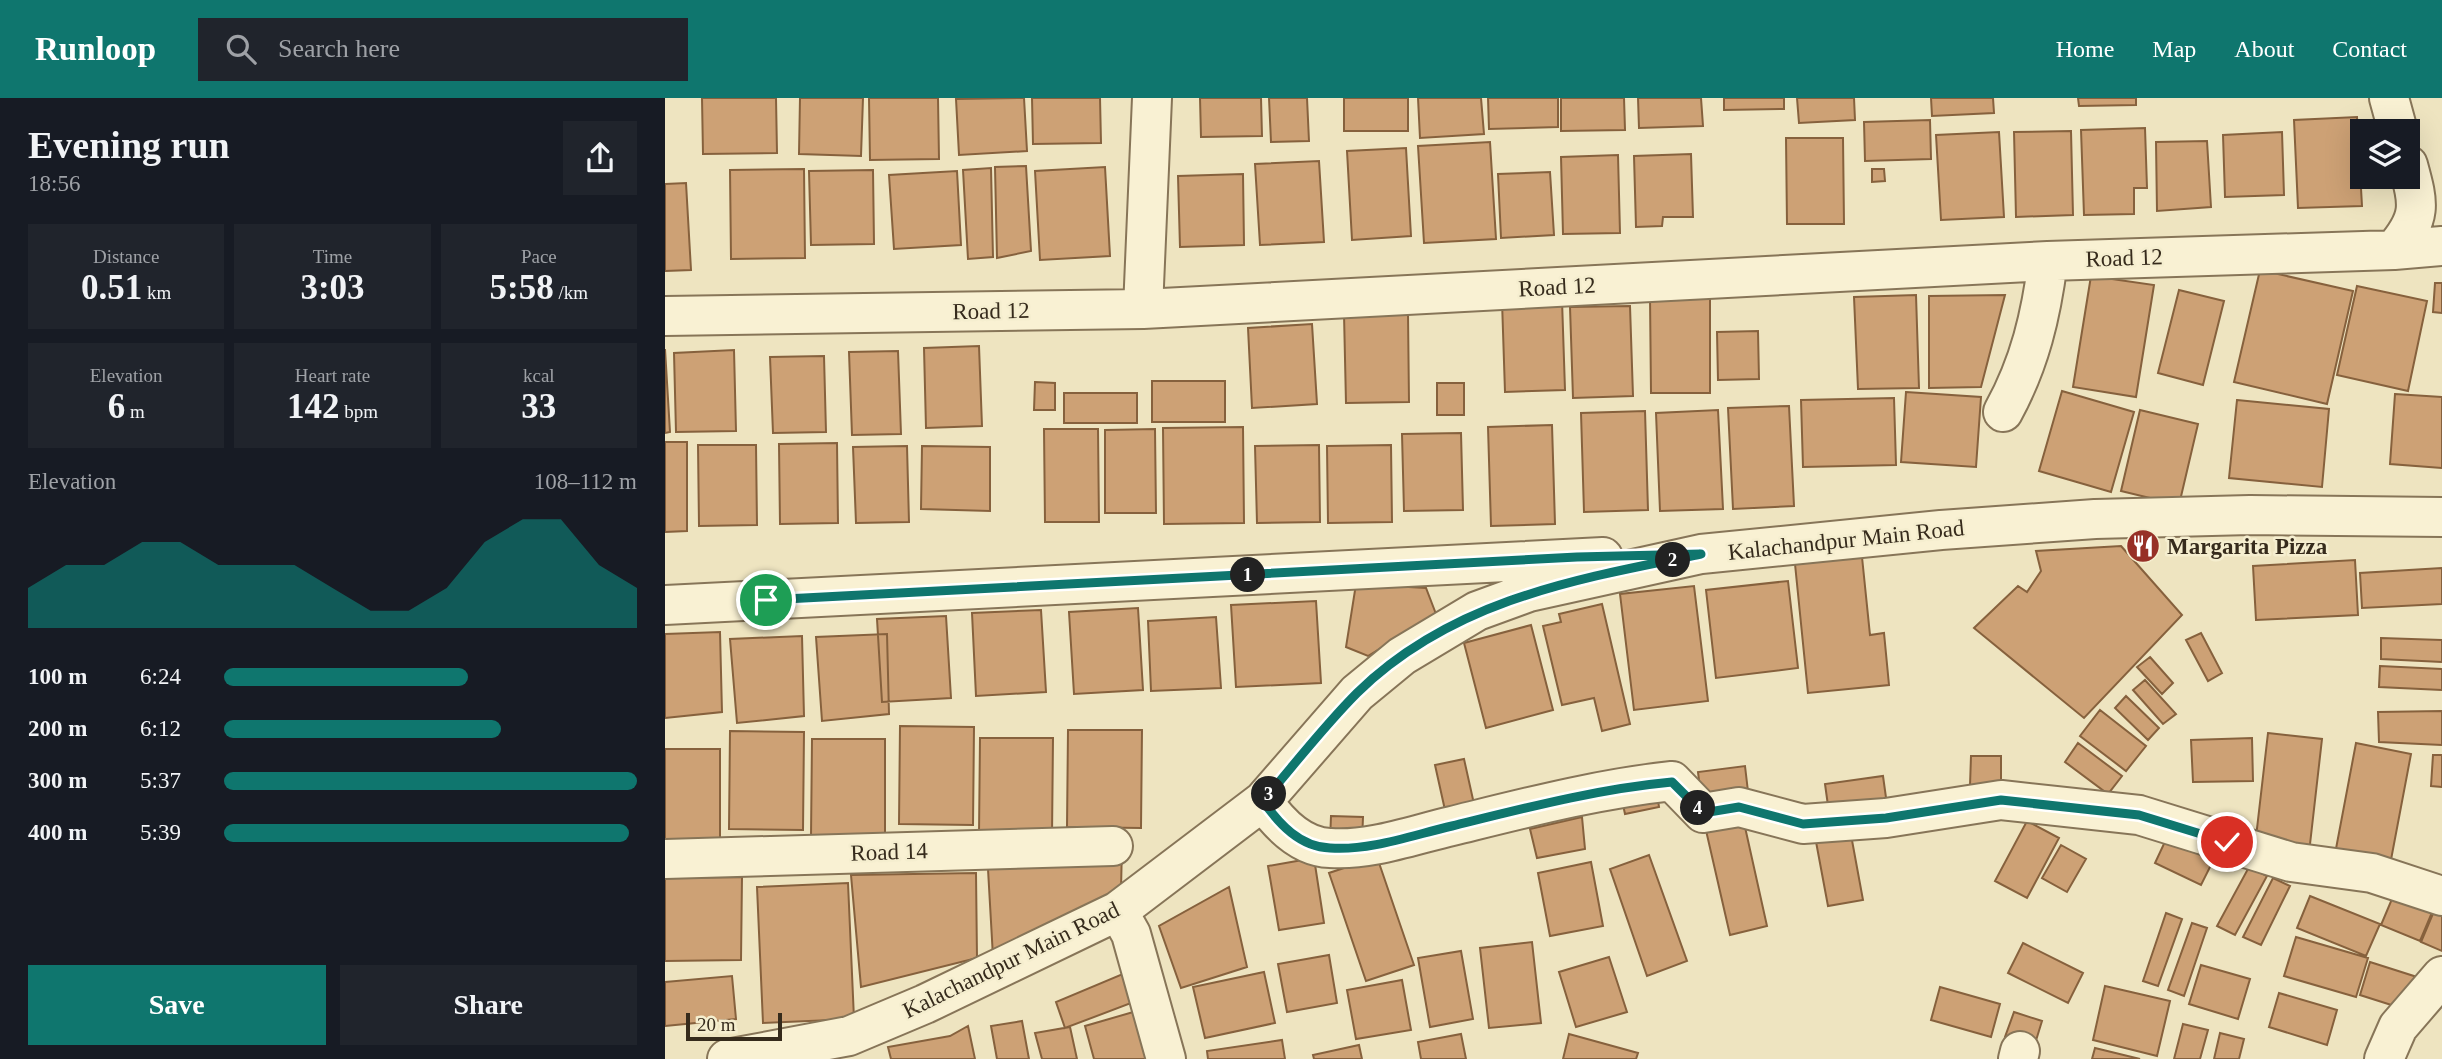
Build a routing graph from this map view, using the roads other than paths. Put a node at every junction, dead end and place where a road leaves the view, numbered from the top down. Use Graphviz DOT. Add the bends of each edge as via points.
graph roads {
  1 [pos="1152,98"];
  2 [pos="2389,98"];
  3 [pos="2395,119"];
  4 [pos="2415,189"];
  5 [pos="2442,246"];
  6 [pos="2395,250"];
  7 [pos="2048,261"];
  8 [pos="1143,309"];
  9 [pos="665,316"];
  10 [pos="2003,412"];
  11 [pos="2442,517"];
  12 [pos="1701,554"];
  13 [pos="665,605"];
  14 [pos="1263,801"];
  15 [pos="1113,846"];
  16 [pos="665,859"];
  17 [pos="2442,895"];
  18 [pos="1118,911"];
  19 [pos="2442,975"];
  20 [pos="727,1059"];
  21 [pos="1166,1059"];
  22 [pos="2384,1059"];
  1 -- 8 [label="street"];
  2 -- 3 [label="street"];
  4 -- 6 [label="street" via="2419,202 2412,229"];
  5 -- 6 [label="street, Road 12"];
  6 -- 7 [label="street, Road 12"];
  7 -- 8 [label="street, Road 12"];
  7 -- 10 [label="street" via="2028,360"];
  8 -- 9 [label="street, Road 12"];
  11 -- 12 [label="street, Kalachandpur Main Road" via="2095,519"];
  12 -- 13 [label="street"];
  12 -- 14 [label="street, Kalachandpur Main Road" via="1555,586 1477,611 1402,656 1357,693"];
  14 -- 17 [label="street" via="1298,839 1329,849 1381,843 1599,791 1672,782 1703,813 1739,807 1803,824 1886,818 2001,800 2139,815 2291,862 2372,873"];
  14 -- 18 [label="street, Kalachandpur Main Road"];
  15 -- 16 [label="street, Road 14"];
  18 -- 20 [label="street, Kalachandpur Main Road" via="849,1036"];
  18 -- 21 [label="street" via="1131,934"];
  19 -- 22 [label="street" via="2398,1027"];
}
